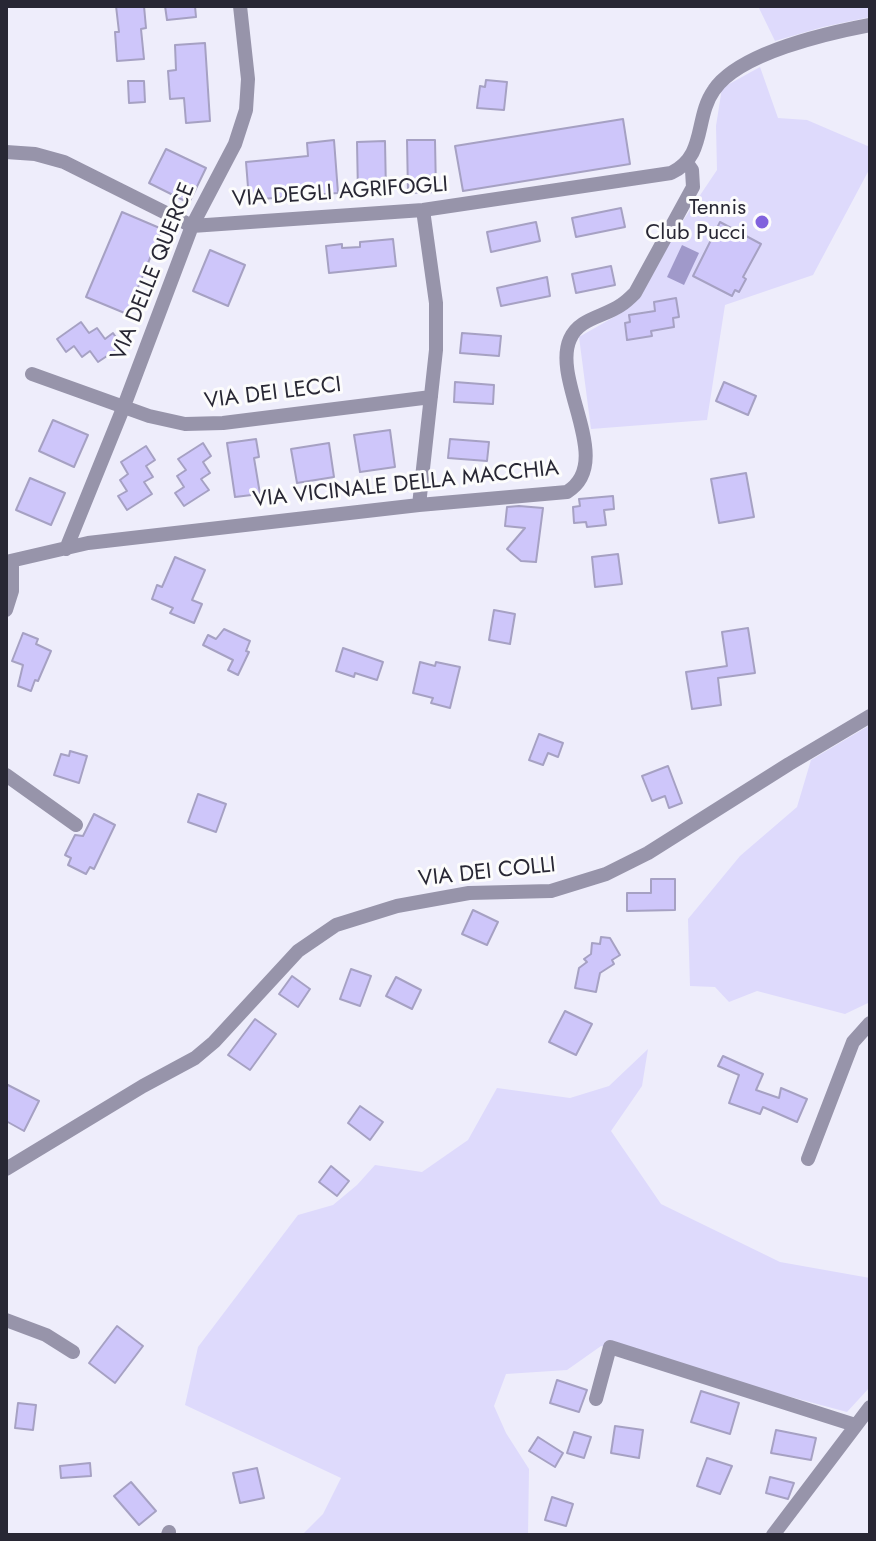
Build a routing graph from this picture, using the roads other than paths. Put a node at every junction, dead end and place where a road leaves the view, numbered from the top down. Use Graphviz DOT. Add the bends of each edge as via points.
graph roads {
  1 [pos="240,6"];
  2 [pos="870,25"];
  3 [pos="6,152"];
  4 [pos="687,163"];
  5 [pos="423,210"];
  6 [pos="192,226"];
  7 [pos="32,374"];
  8 [pos="431,397"];
  9 [pos="124,406"];
  10 [pos="419,505"];
  11 [pos="66,549"];
  12 [pos="9,561"];
  13 [pos="6,610"];
  14 [pos="870,716"];
  15 [pos="6,775"];
  16 [pos="76,825"];
  17 [pos="870,1023"];
  18 [pos="808,1159"];
  19 [pos="6,1169"];
  20 [pos="6,1320"];
  21 [pos="73,1352"];
  22 [pos="596,1399"];
  23 [pos="870,1407"];
  24 [pos="855,1425"];
  25 [pos="773,1535"];
  1 -- 6 [label="street, VIA DELLE QUERCE" via="246,110 235,144"];
  2 -- 4 [label="street" via="801,41 727,76 707,102 699,140"];
  3 -- 6 [label="street" via="64,162"];
  4 -- 5 [label="street, VIA DEGLI AGRIFOGLI" via="665,175"];
  4 -- 10 [label="street, VIA VICINALE DELLA MACCHIA" via="693,187 635,293 622,305 582,323 568,341 587,460 579,483 558,495"];
  5 -- 6 [label="street, VIA DEGLI AGRIFOGLI"];
  5 -- 8 [label="street" via="436,303"];
  6 -- 9 [label="street, VIA DELLE QUERCE"];
  7 -- 9 [label="street, VIA DEI LECCI"];
  8 -- 9 [label="street, VIA DEI LECCI" via="202,425 165,421"];
  8 -- 10 [label="street"];
  9 -- 11 [label="street, VIA DELLE QUERCE"];
  10 -- 11 [label="street, VIA VICINALE DELLA MACCHIA"];
  11 -- 12 [label="street, VIA VICINALE DELLA MACCHIA"];
  12 -- 13 [label="street" via="12,591"];
  14 -- 19 [label="street, VIA DEI COLLI" via="606,874 551,891 469,893 397,906 336,925 298,951 195,1058"];
  15 -- 16 [label="street"];
  17 -- 18 [label="street" via="853,1042"];
  20 -- 21 [label="street"];
  22 -- 24 [label="street" via="610,1347"];
  23 -- 24 [label="street"];
  24 -- 25 [label="street"];
}
